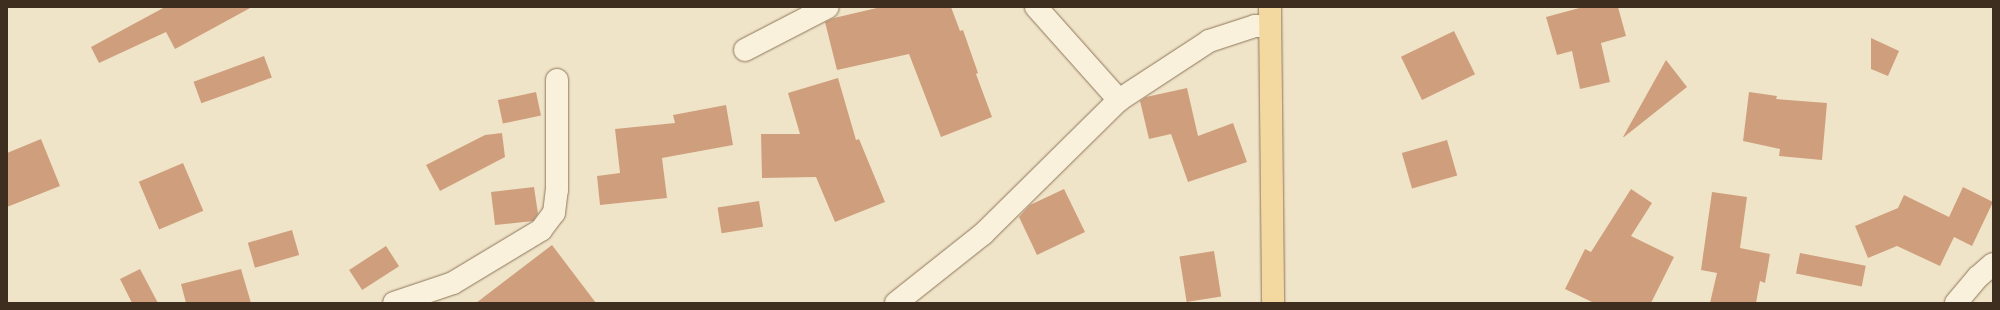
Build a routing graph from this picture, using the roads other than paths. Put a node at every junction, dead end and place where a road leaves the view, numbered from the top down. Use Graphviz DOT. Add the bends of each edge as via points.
graph roads {
  1 [pos="828,7"];
  2 [pos="1036,7"];
  3 [pos="1270,17"];
  4 [pos="745,50"];
  5 [pos="557,80"];
  6 [pos="1119,100"];
  7 [pos="1993,264"];
  8 [pos="394,303"];
  9 [pos="896,303"];
  10 [pos="1272,303"];
  11 [pos="1956,303"];
  1 -- 4 [label="street"];
  2 -- 6 [label="street"];
  3 -- 6 [label="street" via="1255,26 1209,41"];
  3 -- 10 [label="main road"];
  5 -- 8 [label="street" via="557,190 554,213 541,230 453,282"];
  6 -- 9 [label="street" via="982,234"];
  7 -- 11 [label="street"];
}
